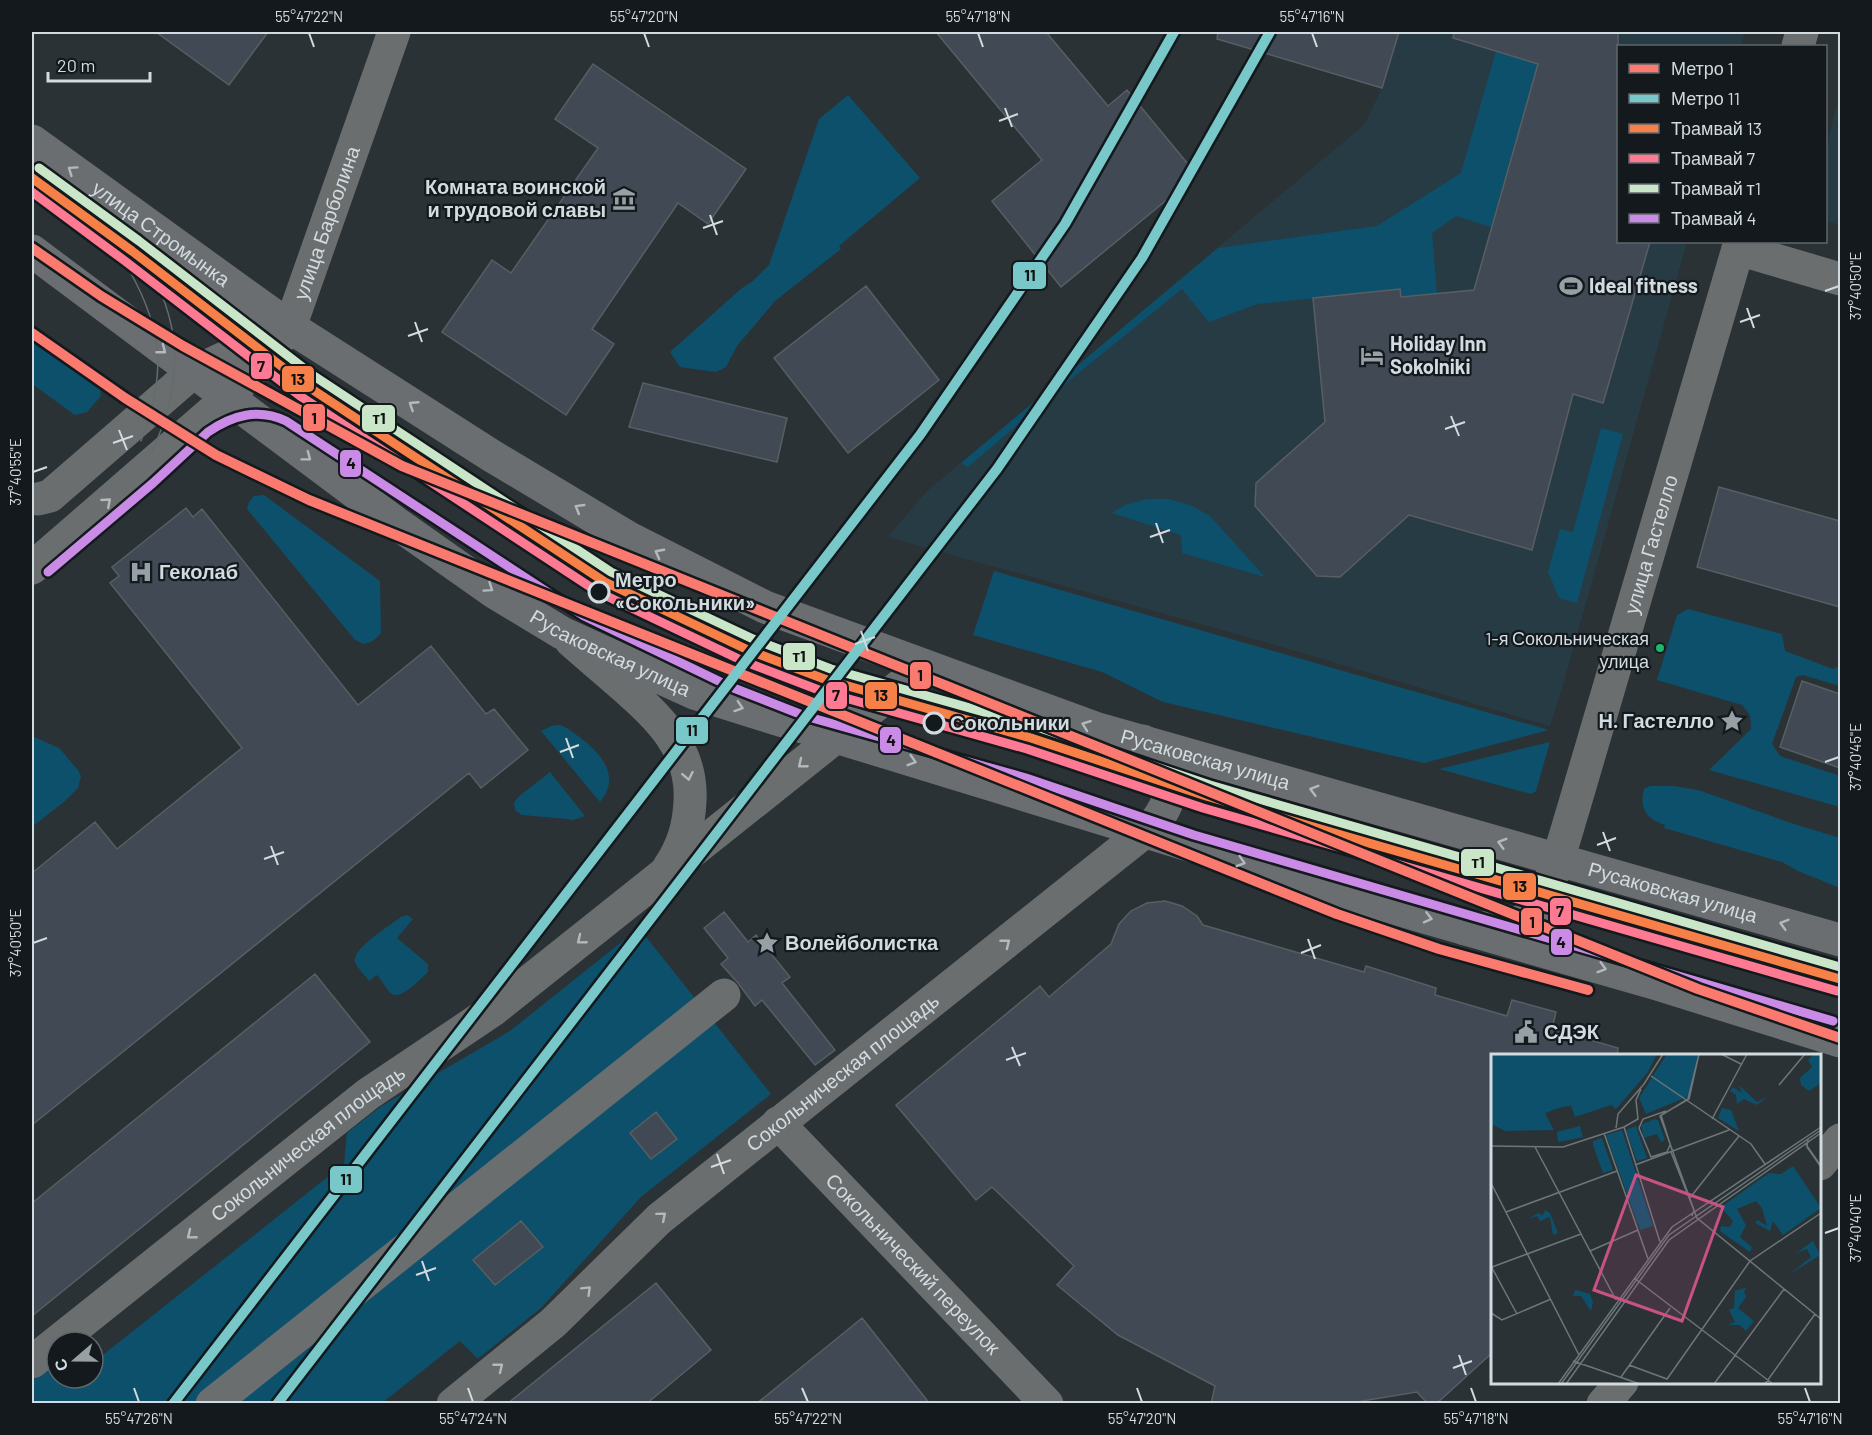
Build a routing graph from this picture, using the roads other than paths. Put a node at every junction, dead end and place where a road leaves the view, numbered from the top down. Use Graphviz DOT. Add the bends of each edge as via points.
graph roads {
  1 [pos="394,32"];
  2 [pos="32,141"];
  3 [pos="1739,245"];
  4 [pos="32,251"];
  5 [pos="1840,279"];
  6 [pos="290,327"];
  7 [pos="192,373"];
  8 [pos="228,398"];
  9 [pos="35,498"];
  10 [pos="68,536"];
  11 [pos="32,568"];
  12 [pos="562,633"];
  13 [pos="926,666"];
  14 [pos="836,737"];
  15 [pos="1143,741"];
  16 [pos="1145,833"];
  17 [pos="1558,859"];
  18 [pos="665,873"];
  19 [pos="1465,929"];
  20 [pos="1840,940"];
  21 [pos="724,995"];
  22 [pos="1840,1041"];
  23 [pos="778,1123"];
  24 [pos="1840,1140"];
  25 [pos="1821,1163"];
  26 [pos="32,1362"];
  27 [pos="1621,1384"];
  28 [pos="212,1404"];
  29 [pos="453,1404"];
  30 [pos="1047,1404"];
  31 [pos="1603,1404"];
  1 -- 6 [label="street, улица Барболина"];
  6 -- 2 [label="main road, улица Стромынка, one-way"];
  3 -- 5 [label="street" via="1780,263"];
  3 -- 17 [label="street, улица Гастелло"];
  4 -- 7 [label="main road, one-way"];
  6 -- 7 [label="street"];
  6 -- 8 [label="street, улица Барболина"];
  13 -- 6 [label="main road, Русаковская улица, one-way" via="765,607 629,538"];
  7 -- 8 [label="main road"];
  7 -- 9 [label="street" via="50,496"];
  10 -- 8 [label="street, улица Барболина, one-way"];
  8 -- 12 [label="main road, Русаковская улица, one-way" via="441,555"];
  9 -- 10 [label="street"];
  10 -- 11 [label="street, улица Барболина"];
  12 -- 14 [label="main road, Русаковская улица, one-way" via="694,693"];
  12 -- 18 [label="street, one-way" via="656,716 681,751 690,778 689,821 681,849"];
  13 -- 14 [label="street, Сокольническая площадь"];
  15 -- 13 [label="main road, Русаковская улица, one-way" via="1095,728"];
  14 -- 16 [label="main road, Русаковская улица, one-way"];
  14 -- 18 [label="street, Сокольническая площадь, one-way"];
  15 -- 16 [label="street, Сокольническая площадь" via="1163,761 1171,785 1166,809"];
  17 -- 15 [label="main road, Русаковская улица, one-way"];
  16 -- 19 [label="main road, Русаковская улица, one-way"];
  23 -- 16 [label="street, Сокольническая площадь, one-way"];
  17 -- 19 [label="street, улица Гастелло" via="1545,892 1528,917 1512,924"];
  20 -- 17 [label="main road, Русаковская улица, one-way"];
  18 -- 26 [label="street, Сокольническая площадь, one-way" via="493,1010 368,1094"];
  19 -- 22 [label="main road, Русаковская улица, one-way"];
  21 -- 28 [label="street"];
  29 -- 23 [label="street, Сокольническая площадь, one-way" via="554,1323 659,1219"];
  23 -- 30 [label="street, Сокольнический переулок"];
  24 -- 25 [label="street"];
  27 -- 31 [label="street"];
}
